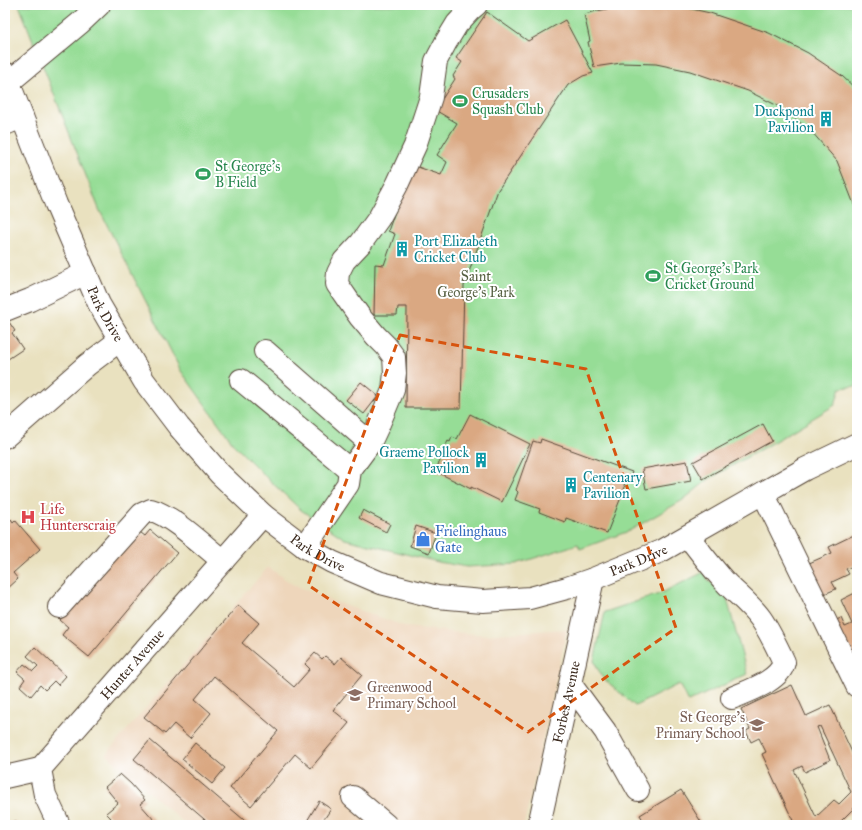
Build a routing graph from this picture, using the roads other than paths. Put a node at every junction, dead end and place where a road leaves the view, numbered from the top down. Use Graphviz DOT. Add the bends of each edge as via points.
graph roads {
  1 [pos="99,5"];
  2 [pos="476,5"];
  3 [pos="7,78"];
  4 [pos="13,120"];
  5 [pos="86,273"];
  6 [pos="5,310"];
  7 [pos="120,340"];
  8 [pos="265,351"];
  9 [pos="241,380"];
  10 [pos="5,437"];
  11 [pos="370,442"];
  12 [pos="857,444"];
  13 [pos="350,470"];
  14 [pos="763,493"];
  15 [pos="263,514"];
  16 [pos="688,536"];
  17 [pos="305,546"];
  18 [pos="223,561"];
  19 [pos="593,579"];
  20 [pos="59,607"];
  21 [pos="571,685"];
  22 [pos="857,686"];
  23 [pos="732,698"];
  24 [pos="40,769"];
  25 [pos="5,777"];
  26 [pos="638,790"];
  27 [pos="354,797"];
  28 [pos="59,825"];
  29 [pos="386,825"];
  30 [pos="539,825"];
  1 -- 3 [label="street" via="80,23"];
  2 -- 11 [label="street" via="457,24 436,61 431,97 397,185 379,218 344,261 338,273 337,284 364,322 394,357 393,390"];
  3 -- 4 [label="street, Park Drive"];
  4 -- 5 [label="street, Park Drive" via="56,204"];
  5 -- 6 [label="street"];
  5 -- 7 [label="street, Park Drive" via="99,304"];
  7 -- 10 [label="street"];
  7 -- 15 [label="street, Park Drive" via="144,381 179,428 220,474"];
  8 -- 11 [label="street"];
  9 -- 13 [label="street"];
  11 -- 13 [label="street"];
  12 -- 14 [label="street, Park Drive"];
  13 -- 17 [label="street" via="348,484"];
  14 -- 16 [label="street, Park Drive"];
  14 -- 22 [label="street"];
  15 -- 17 [label="street, Park Drive"];
  15 -- 18 [label="street, Hunter Avenue"];
  16 -- 19 [label="street, Park Drive" via="661,551"];
  16 -- 23 [label="street" via="710,566 760,619 784,662 781,671 773,678"];
  17 -- 19 [label="street, Park Drive" via="332,562 381,583 437,597 483,602 530,598"];
  18 -- 20 [label="street" via="161,513 151,510 142,514"];
  18 -- 24 [label="street, Hunter Avenue"];
  19 -- 21 [label="street, Forbes Avenue"];
  21 -- 26 [label="street" via="605,731"];
  21 -- 30 [label="street, Forbes Avenue"];
  24 -- 25 [label="street"];
  24 -- 28 [label="street" via="45,795"];
  27 -- 29 [label="street"];
}
